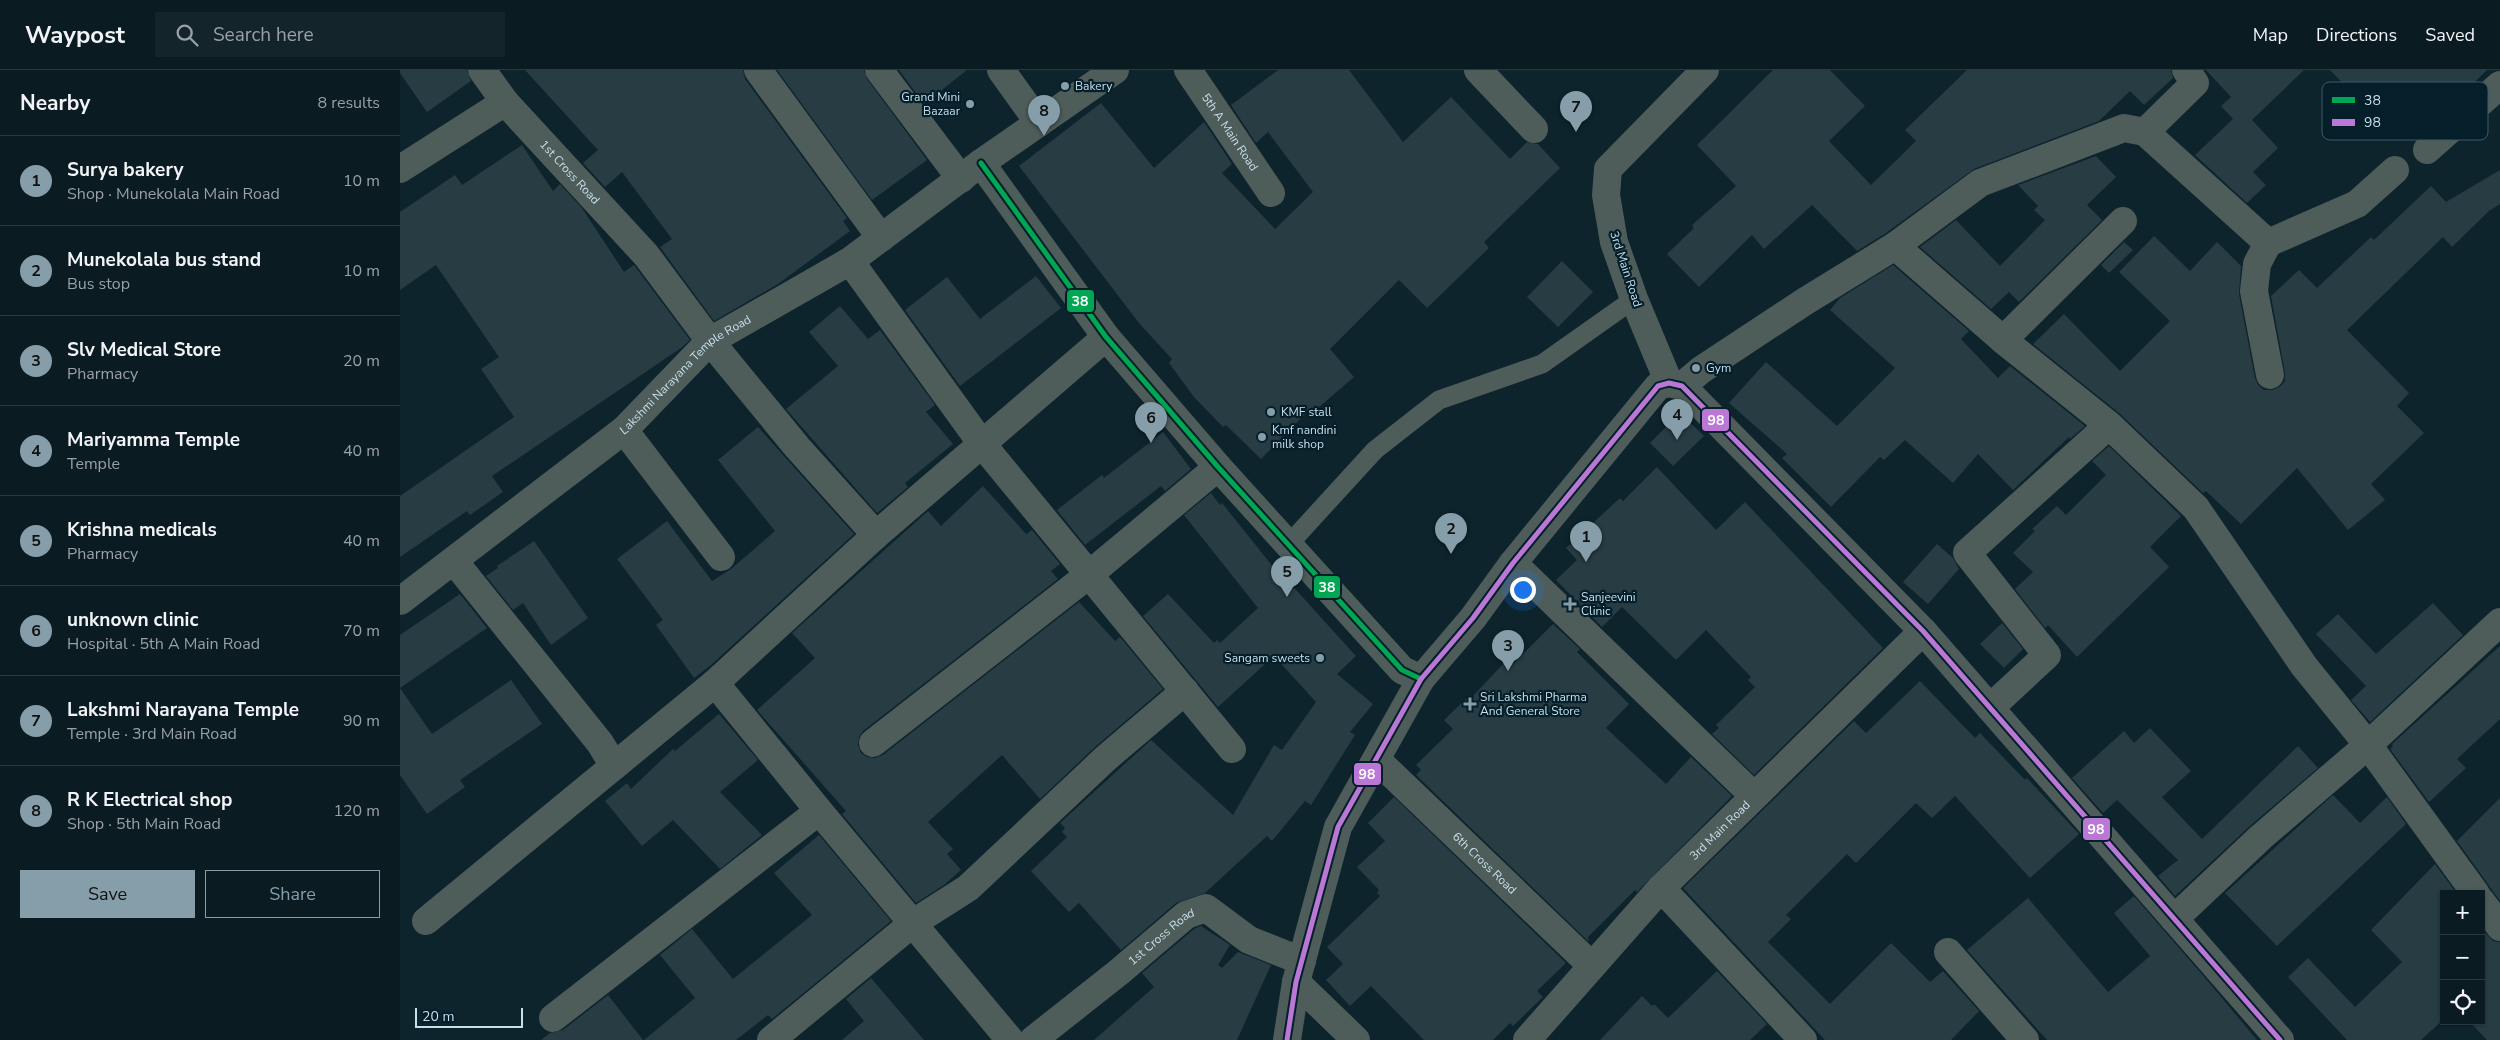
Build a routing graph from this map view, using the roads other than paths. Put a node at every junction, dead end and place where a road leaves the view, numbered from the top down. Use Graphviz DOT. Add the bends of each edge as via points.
graph roads {
  1 [pos="482,70"];
  2 [pos="758,70"];
  3 [pos="880,70"];
  4 [pos="1001,70"];
  5 [pos="1115,70"];
  6 [pos="1188,70"];
  7 [pos="1478,70"];
  8 [pos="1705,70"];
  9 [pos="2186,70"];
  10 [pos="2500,85"];
  11 [pos="2488,96"];
  12 [pos="505,102"];
  13 [pos="1039,123"];
  14 [pos="1534,128"];
  15 [pos="2145,132"];
  16 [pos="2439,140"];
  17 [pos="2428,150"];
  18 [pos="400,169"];
  19 [pos="2394,170"];
  20 [pos="971,171"];
  21 [pos="1271,193"];
  22 [pos="2122,221"];
  23 [pos="881,238"];
  24 [pos="2268,242"];
  25 [pos="1895,246"];
  26 [pos="850,261"];
  27 [pos="1634,299"];
  28 [pos="1106,337"];
  29 [pos="2004,340"];
  30 [pos="710,341"];
  31 [pos="2270,375"];
  32 [pos="1670,385"];
  33 [pos="2109,425"];
  34 [pos="624,430"];
  35 [pos="982,444"];
  36 [pos="1218,467"];
  37 [pos="876,536"];
  38 [pos="1289,544"];
  39 [pos="721,557"];
  40 [pos="454,561"];
  41 [pos="1513,563"];
  42 [pos="1088,574"];
  43 [pos="400,601"];
  44 [pos="2500,622"];
  45 [pos="1922,631"];
  46 [pos="1422,679"];
  47 [pos="715,683"];
  48 [pos="1184,691"];
  49 [pos="1990,708"];
  50 [pos="874,743"];
  51 [pos="2368,744"];
  52 [pos="1232,749"];
  53 [pos="1376,760"];
  54 [pos="614,766"];
  55 [pos="1754,796"];
  56 [pos="818,811"];
  57 [pos="1661,888"];
  58 [pos="2473,890"];
  59 [pos="2485,906"];
  60 [pos="2174,919"];
  61 [pos="426,921"];
  62 [pos="913,923"];
  63 [pos="2500,927"];
  64 [pos="1948,952"];
  65 [pos="1592,966"];
  66 [pos="1299,972"];
  67 [pos="553,1018"];
  68 [pos="771,1040"];
  69 [pos="1010,1040"];
  70 [pos="1033,1040"];
  71 [pos="1287,1040"];
  72 [pos="1356,1040"];
  73 [pos="1527,1040"];
  74 [pos="1803,1040"];
  75 [pos="2025,1040"];
  76 [pos="2280,1040"];
  1 -- 12 [label="street, 1st Cross Road"];
  2 -- 23 [label="street"];
  3 -- 20 [label="street"];
  4 -- 13 [label="street"];
  5 -- 13 [label="street, Lakshmi Narayana Temple Road"];
  6 -- 21 [label="street, 5th A Main Road"];
  7 -- 14 [label="street"];
  8 -- 27 [label="street, 3rd Main Road" via="1608,169 1606,195 1614,242"];
  9 -- 15 [label="street" via="2195,83"];
  10 -- 11 [label="street"];
  12 -- 18 [label="street"];
  12 -- 30 [label="street, 1st Cross Road" via="646,255"];
  13 -- 20 [label="street, Lakshmi Narayana Temple Road"];
  15 -- 24 [label="street"];
  15 -- 25 [label="street" via="2124,128 1980,183"];
  16 -- 17 [label="street"];
  19 -- 24 [label="street" via="2357,204"];
  20 -- 23 [label="street, Lakshmi Narayana Temple Road"];
  20 -- 28 [label="street"];
  22 -- 29 [label="street"];
  23 -- 26 [label="street, Lakshmi Narayana Temple Road"];
  24 -- 31 [label="street" via="2258,264 2254,291"];
  25 -- 29 [label="street"];
  25 -- 32 [label="street" via="1701,370"];
  26 -- 30 [label="street, Lakshmi Narayana Temple Road"];
  26 -- 35 [label="street"];
  27 -- 32 [label="street, 3rd Main Road"];
  27 -- 38 [label="lane" via="1542,364 1439,400 1374,450"];
  28 -- 35 [label="street"];
  28 -- 36 [label="street"];
  29 -- 33 [label="street"];
  30 -- 34 [label="street, Lakshmi Narayana Temple Road"];
  30 -- 37 [label="street, 1st Cross Road"];
  32 -- 41 [label="street"];
  32 -- 45 [label="street"];
  33 -- 49 [label="street" via="1967,554 2047,654"];
  33 -- 51 [label="street" via="2196,508 2304,666"];
  34 -- 39 [label="street"];
  34 -- 40 [label="street, Lakshmi Narayana Temple Road"];
  35 -- 37 [label="street"];
  35 -- 42 [label="street"];
  36 -- 38 [label="street"];
  36 -- 42 [label="street"];
  37 -- 47 [label="street"];
  38 -- 46 [label="street" via="1402,670"];
  40 -- 43 [label="street, Lakshmi Narayana Temple Road"];
  40 -- 54 [label="street" via="600,743"];
  41 -- 46 [label="street"];
  41 -- 55 [label="street"];
  42 -- 48 [label="street"];
  42 -- 50 [label="street"];
  44 -- 51 [label="street"];
  45 -- 49 [label="street"];
  45 -- 55 [label="street, 3rd Main Road"];
  46 -- 53 [label="street"];
  47 -- 54 [label="street"];
  47 -- 56 [label="street"];
  48 -- 52 [label="street"];
  48 -- 62 [label="street" via="1106,758 968,888"];
  49 -- 60 [label="street"];
  51 -- 58 [label="street"];
  51 -- 60 [label="street"];
  53 -- 65 [label="street, 6th Cross Road"];
  53 -- 66 [label="street" via="1338,827"];
  54 -- 61 [label="street"];
  55 -- 57 [label="street, 3rd Main Road"];
  56 -- 62 [label="street"];
  56 -- 67 [label="street"];
  57 -- 65 [label="street, 3rd Main Road"];
  57 -- 74 [label="street"];
  59 -- 63 [label="street"];
  60 -- 76 [label="street"];
  62 -- 68 [label="street"];
  62 -- 69 [label="street"];
  64 -- 75 [label="street"];
  65 -- 73 [label="street, 3rd Main Road"];
  66 -- 70 [label="street, 1st Cross Road" via="1206,908 1186,915"];
  66 -- 71 [label="street"];
  66 -- 72 [label="street"];
}
